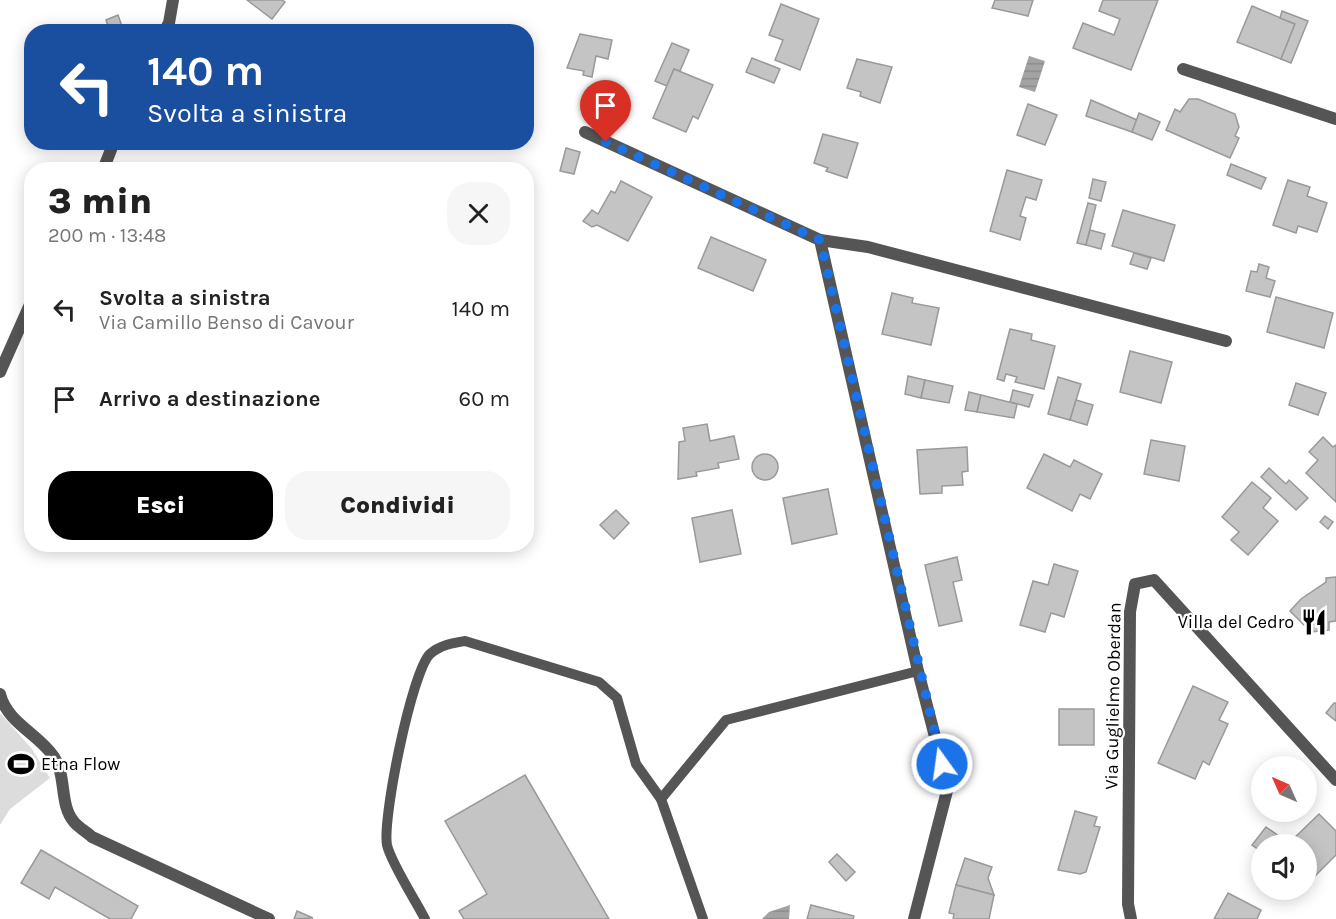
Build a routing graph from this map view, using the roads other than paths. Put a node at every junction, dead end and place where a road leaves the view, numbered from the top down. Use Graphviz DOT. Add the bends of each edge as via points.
graph roads {
  1 [pos="173,0"];
  2 [pos="166,24"];
  3 [pos="1183,69"];
  4 [pos="1336,119"];
  5 [pos="585,132"];
  6 [pos="820,240"];
  7 [pos="24,318"];
  8 [pos="1226,340"];
  9 [pos="0,372"];
  10 [pos="918,671"];
  11 [pos="0,694"];
  12 [pos="1336,780"];
  13 [pos="661,799"];
  14 [pos="269,919"];
  15 [pos="425,919"];
  16 [pos="703,919"];
  17 [pos="914,919"];
  18 [pos="1131,919"];
  1 -- 2 [label="street"];
  3 -- 4 [label="street"];
  5 -- 6 [label="street"];
  6 -- 8 [label="street" via="868,247"];
  6 -- 10 [label="street"];
  7 -- 9 [label="street"];
  10 -- 13 [label="lane" via="726,720"];
  10 -- 17 [label="street" via="948,787"];
  11 -- 14 [label="street" via="18,723 53,755 74,822 92,837"];
  12 -- 18 [label="street, Via Guglielmo Oberdan" via="1154,580 1135,584 1130,612"];
  13 -- 15 [label="lane" via="636,764 617,698 599,682 465,641 446,645 431,654 413,689 387,822 387,847"];
  13 -- 16 [label="lane"];
}
